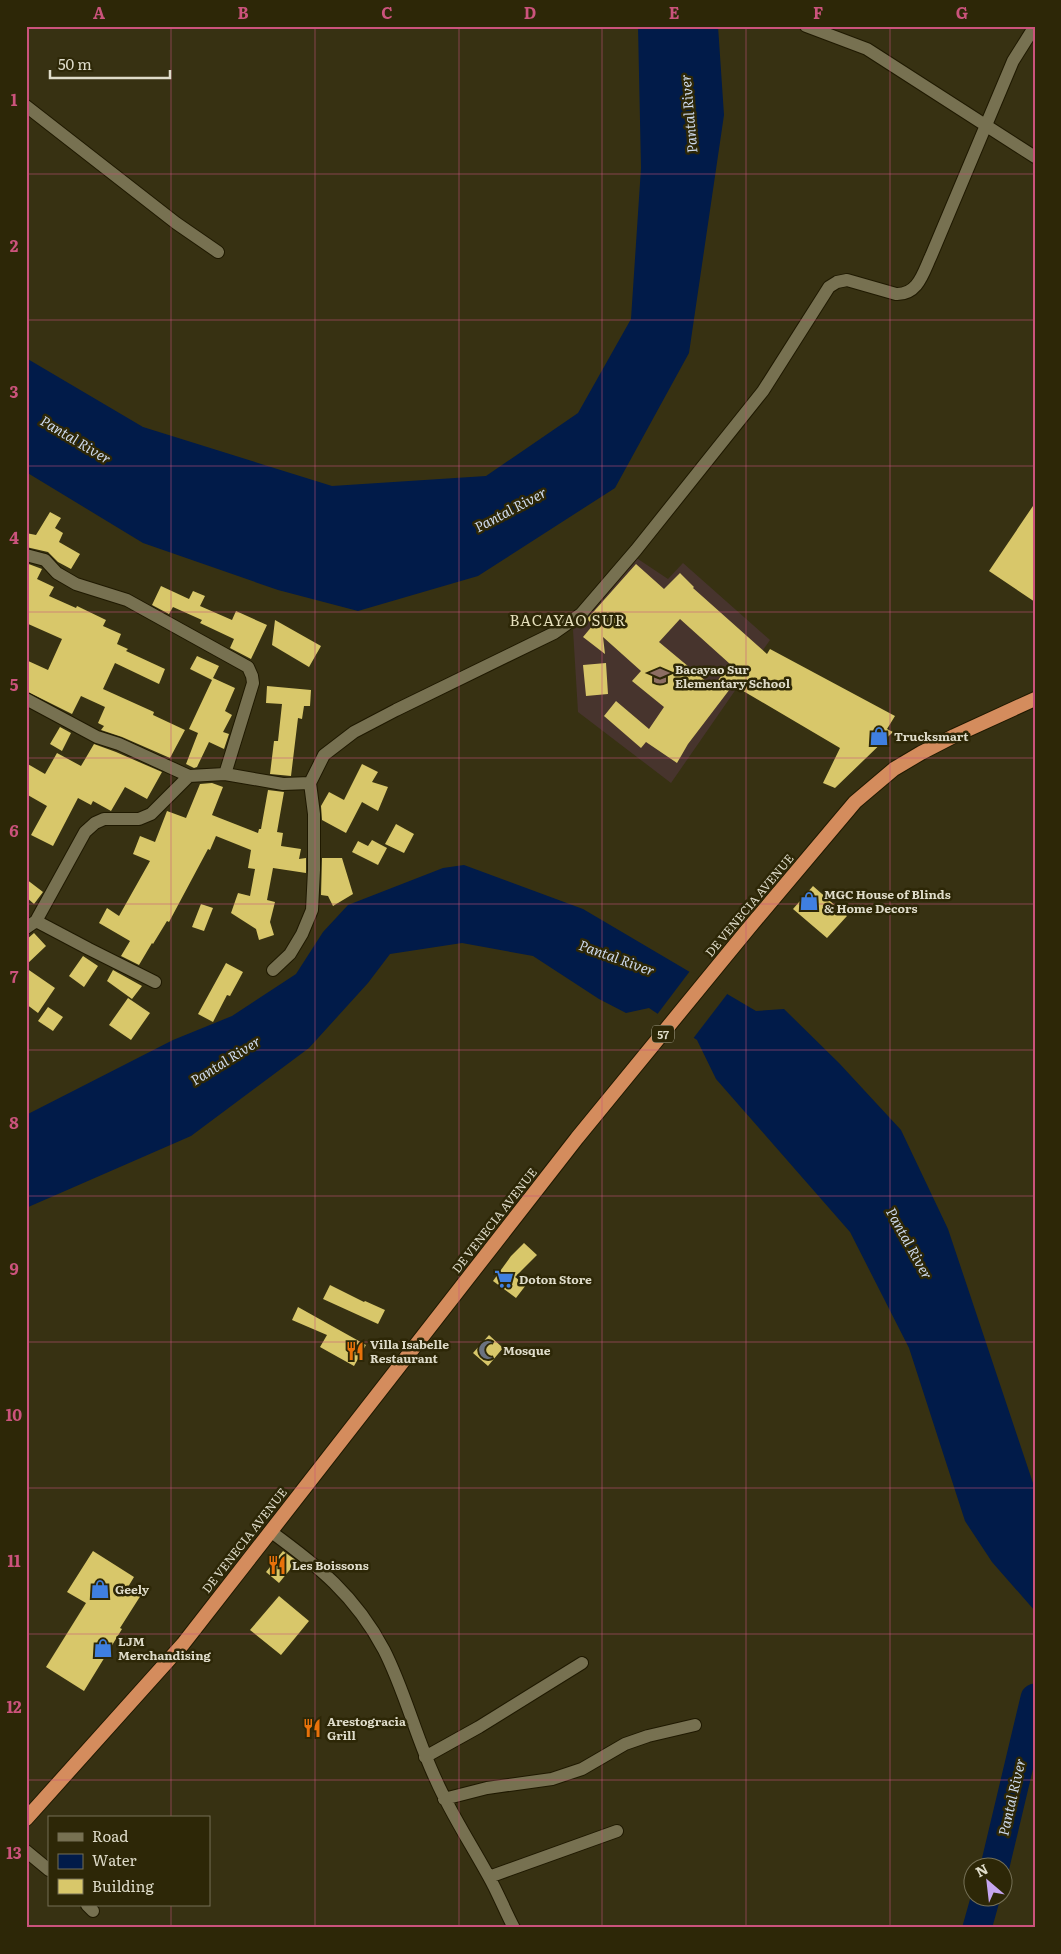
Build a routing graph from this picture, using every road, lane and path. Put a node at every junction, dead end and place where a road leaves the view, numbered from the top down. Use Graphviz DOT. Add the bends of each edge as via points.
graph roads {
  1 [pos="806,26"];
  2 [pos="1035,26"];
  3 [pos="26,106"];
  4 [pos="985,126"];
  5 [pos="1035,157"];
  6 [pos="218,252"];
  7 [pos="26,556"];
  8 [pos="26,699"];
  9 [pos="1035,700"];
  10 [pos="225,774"];
  11 [pos="188,776"];
  12 [pos="310,783"];
  13 [pos="31,924"];
  14 [pos="273,970"];
  15 [pos="155,982"];
  16 [pos="270,1531"];
  17 [pos="582,1663"];
  18 [pos="695,1725"];
  19 [pos="425,1757"];
  20 [pos="444,1799"];
  21 [pos="26,1819"];
  22 [pos="617,1831"];
  23 [pos="26,1850"];
  24 [pos="48,1869"];
  25 [pos="489,1877"];
  26 [pos="514,1928"];
  1 -- 4 [label="street" via="867,49"];
  2 -- 4 [label="street" via="1013,61"];
  3 -- 6 [label="street"];
  4 -- 5 [label="street"];
  4 -- 12 [label="street" via="919,283 902,295 847,280 829,287 763,392 581,614 554,633 354,732 324,755"];
  7 -- 10 [label="street" via="45,560 57,573 76,584 127,600 248,667 253,683"];
  8 -- 11 [label="street" via="97,737"];
  9 -- 16 [label="highway, DE VENECIA AVENUE / 57" via="954,736 894,769 855,802 577,1138"];
  10 -- 11 [label="street"];
  10 -- 12 [label="street" via="283,784"];
  11 -- 13 [label="street" via="151,814 140,819 104,819 85,832"];
  12 -- 14 [label="street" via="314,814 312,910 290,954"];
  13 -- 15 [label="street"];
  16 -- 19 [label="street" via="314,1562 358,1608 384,1649"];
  16 -- 21 [label="highway, DE VENECIA AVENUE / 57" via="178,1650"];
  17 -- 19 [label="street" via="480,1727"];
  18 -- 20 [label="street" via="625,1744 582,1769 552,1779 487,1788"];
  19 -- 20 [label="street"];
  20 -- 25 [label="street"];
  22 -- 25 [label="street"];
  23 -- 24 [label="street"];
  25 -- 26 [label="street"];
}
